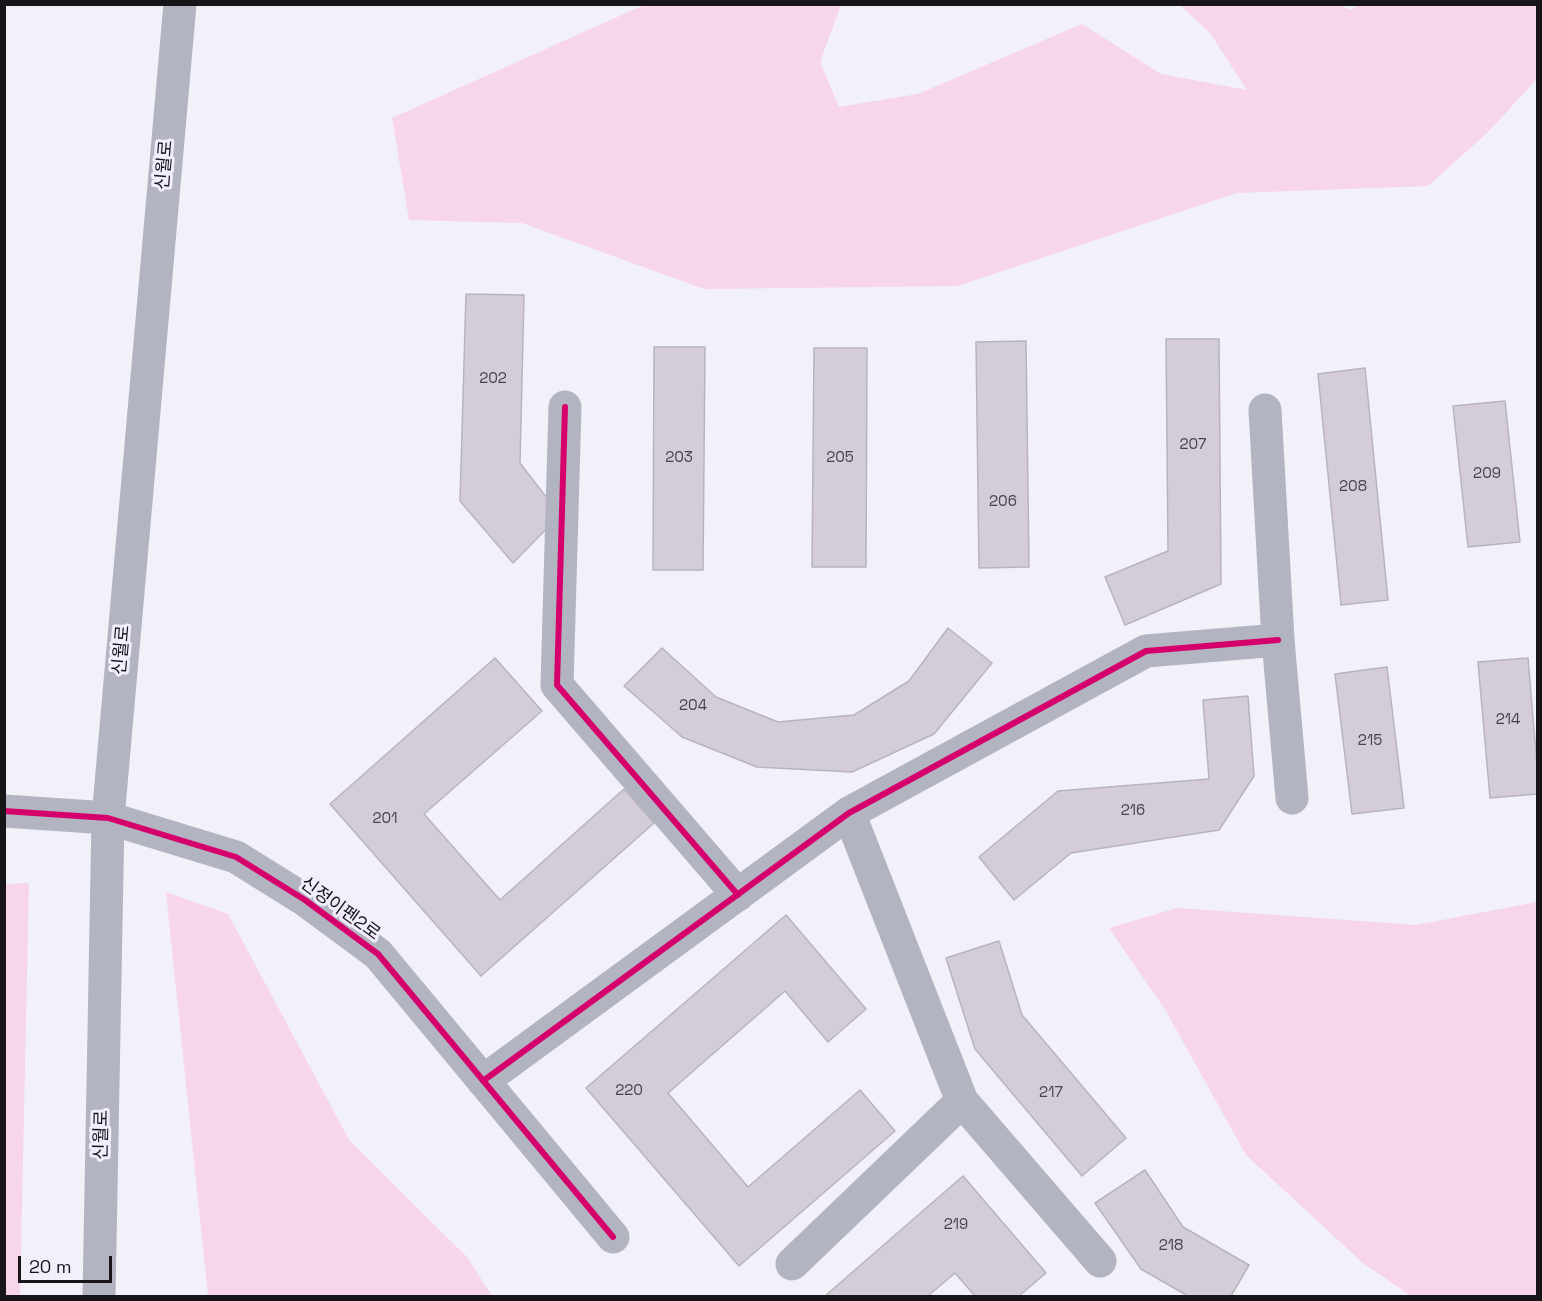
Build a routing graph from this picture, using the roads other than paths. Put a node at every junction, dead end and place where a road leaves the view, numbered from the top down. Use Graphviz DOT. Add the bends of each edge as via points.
graph roads {
  1 [pos="180,4"];
  2 [pos="565,407"];
  3 [pos="1265,410"];
  4 [pos="1278,640"];
  5 [pos="1292,798"];
  6 [pos="4,811"];
  7 [pos="849,813"];
  8 [pos="108,818"];
  9 [pos="738,895"];
  10 [pos="483,1081"];
  11 [pos="962,1101"];
  12 [pos="613,1237"];
  13 [pos="1100,1261"];
  14 [pos="792,1264"];
  15 [pos="99,1296"];
  1 -- 8 [label="main road, 신월로"];
  2 -- 9 [label="street" via="557,685"];
  3 -- 4 [label="street"];
  4 -- 5 [label="street"];
  4 -- 7 [label="street" via="1146,651"];
  6 -- 8 [label="street, 신정이펜2로"];
  7 -- 9 [label="street"];
  7 -- 11 [label="street"];
  8 -- 10 [label="street, 신정이펜2로" via="236,857 305,900 378,954"];
  8 -- 15 [label="main road, 신월로"];
  9 -- 10 [label="street"];
  10 -- 12 [label="street, 신정이펜2로"];
  11 -- 13 [label="street"];
  11 -- 14 [label="street"];
}
